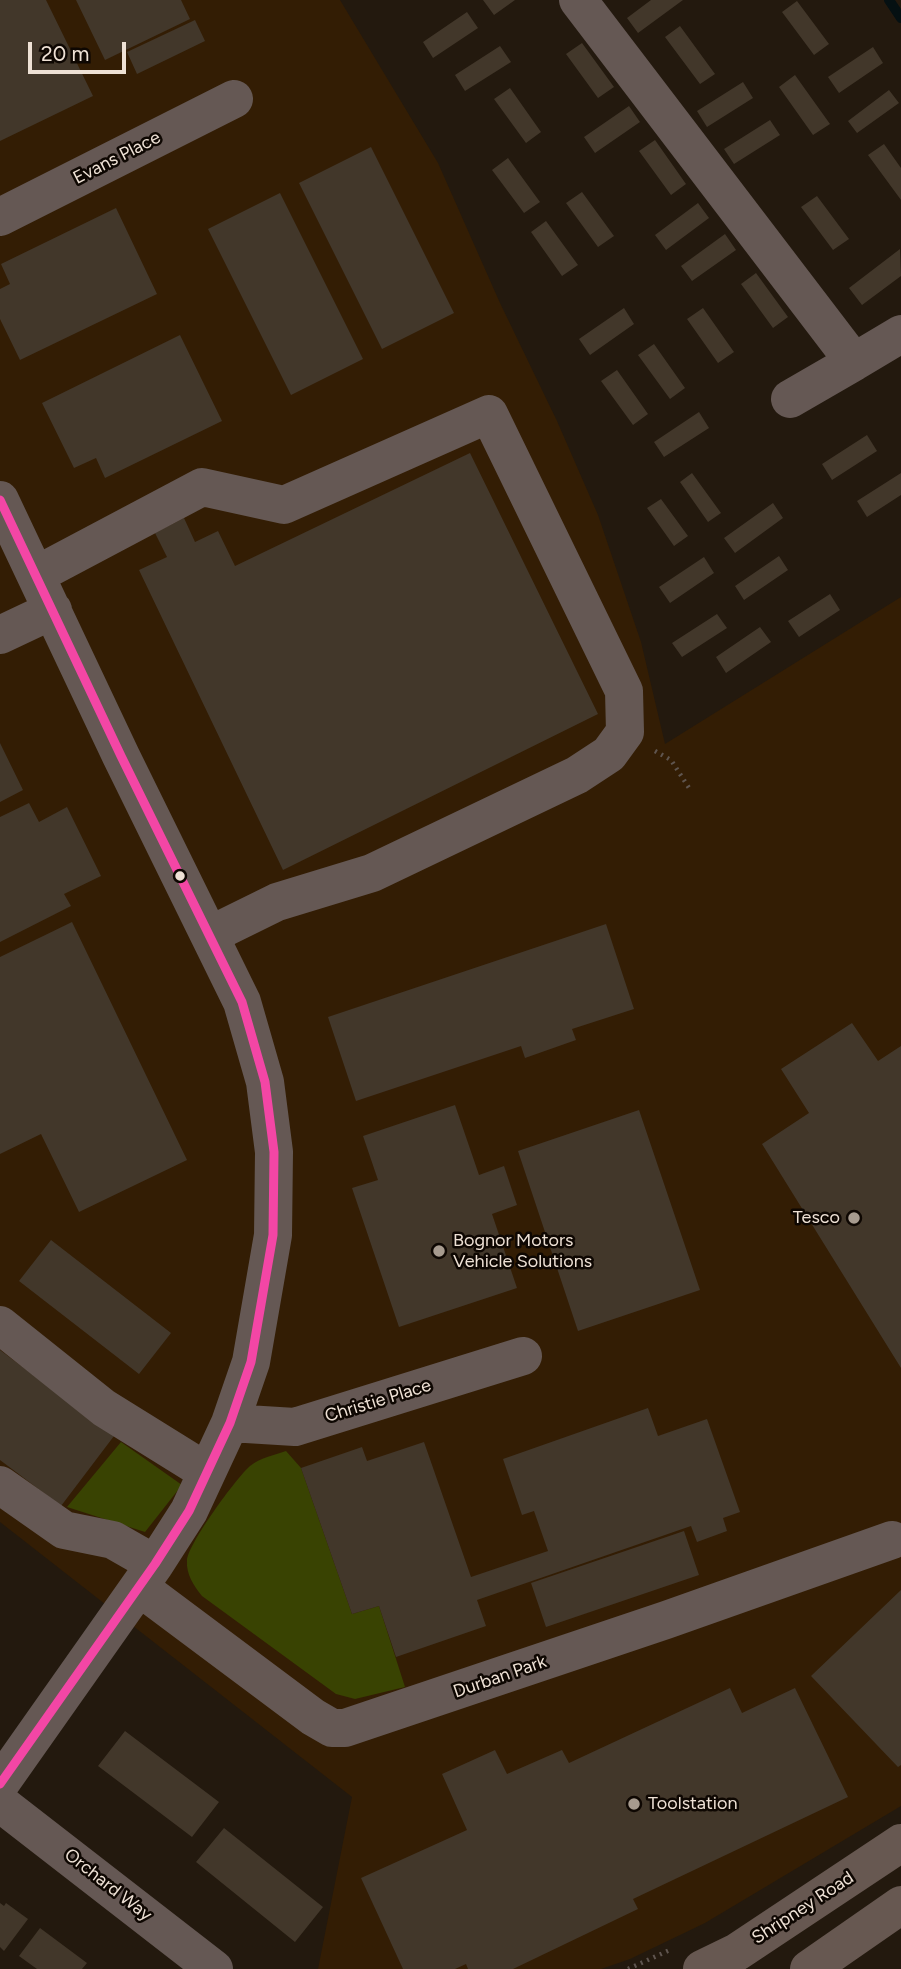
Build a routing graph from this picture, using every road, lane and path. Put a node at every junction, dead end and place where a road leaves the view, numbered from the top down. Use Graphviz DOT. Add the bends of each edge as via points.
graph roads {
  1 [pos="578,0"];
  2 [pos="233,99"];
  3 [pos="0,217"];
  4 [pos="901,334"];
  5 [pos="853,362"];
  6 [pos="790,399"];
  7 [pos="0,500"];
  8 [pos="36,575"];
  9 [pos="53,610"];
  10 [pos="0,635"];
  11 [pos="625,732"];
  12 [pos="691,791"];
  13 [pos="210,934"];
  14 [pos="0,1325"];
  15 [pos="523,1356"];
  16 [pos="230,1423"];
  17 [pos="207,1472"];
  18 [pos="0,1485"];
  19 [pos="892,1540"];
  20 [pos="147,1576"];
  21 [pos="0,1784"];
  22 [pos="0,1803"];
  23 [pos="901,1843"];
  24 [pos="901,1905"];
  25 [pos="213,1969"];
  26 [pos="702,1969"];
  27 [pos="809,1969"];
  1 -- 5 [label="street"];
  2 -- 3 [label="street, Evans Place"];
  4 -- 5 [label="street"];
  5 -- 6 [label="street"];
  7 -- 8 [label="street"];
  8 -- 9 [label="street"];
  8 -- 11 [label="street" via="202,487 284,505 489,414 624,691"];
  9 -- 10 [label="street"];
  9 -- 13 [label="street"];
  11 -- 12 [label="path" via="671,760"];
  11 -- 13 [label="street" via="609,754 577,775 372,873 277,902"];
  13 -- 16 [label="street" via="242,1003 265,1083 274,1152 273,1235 251,1362"];
  14 -- 17 [label="street" via="104,1408"];
  15 -- 16 [label="street, Christie Place" via="295,1427"];
  16 -- 17 [label="street"];
  17 -- 20 [label="street" via="189,1511"];
  18 -- 20 [label="street, Durban Park" via="64,1530 113,1540"];
  19 -- 20 [label="street, Durban Park" via="345,1728 332,1728 313,1717"];
  20 -- 21 [label="street"];
  22 -- 25 [label="street, Orchard Way"];
  23 -- 26 [label="main road, Shripney Road" via="737,1952"];
  24 -- 27 [label="main road"];
}
